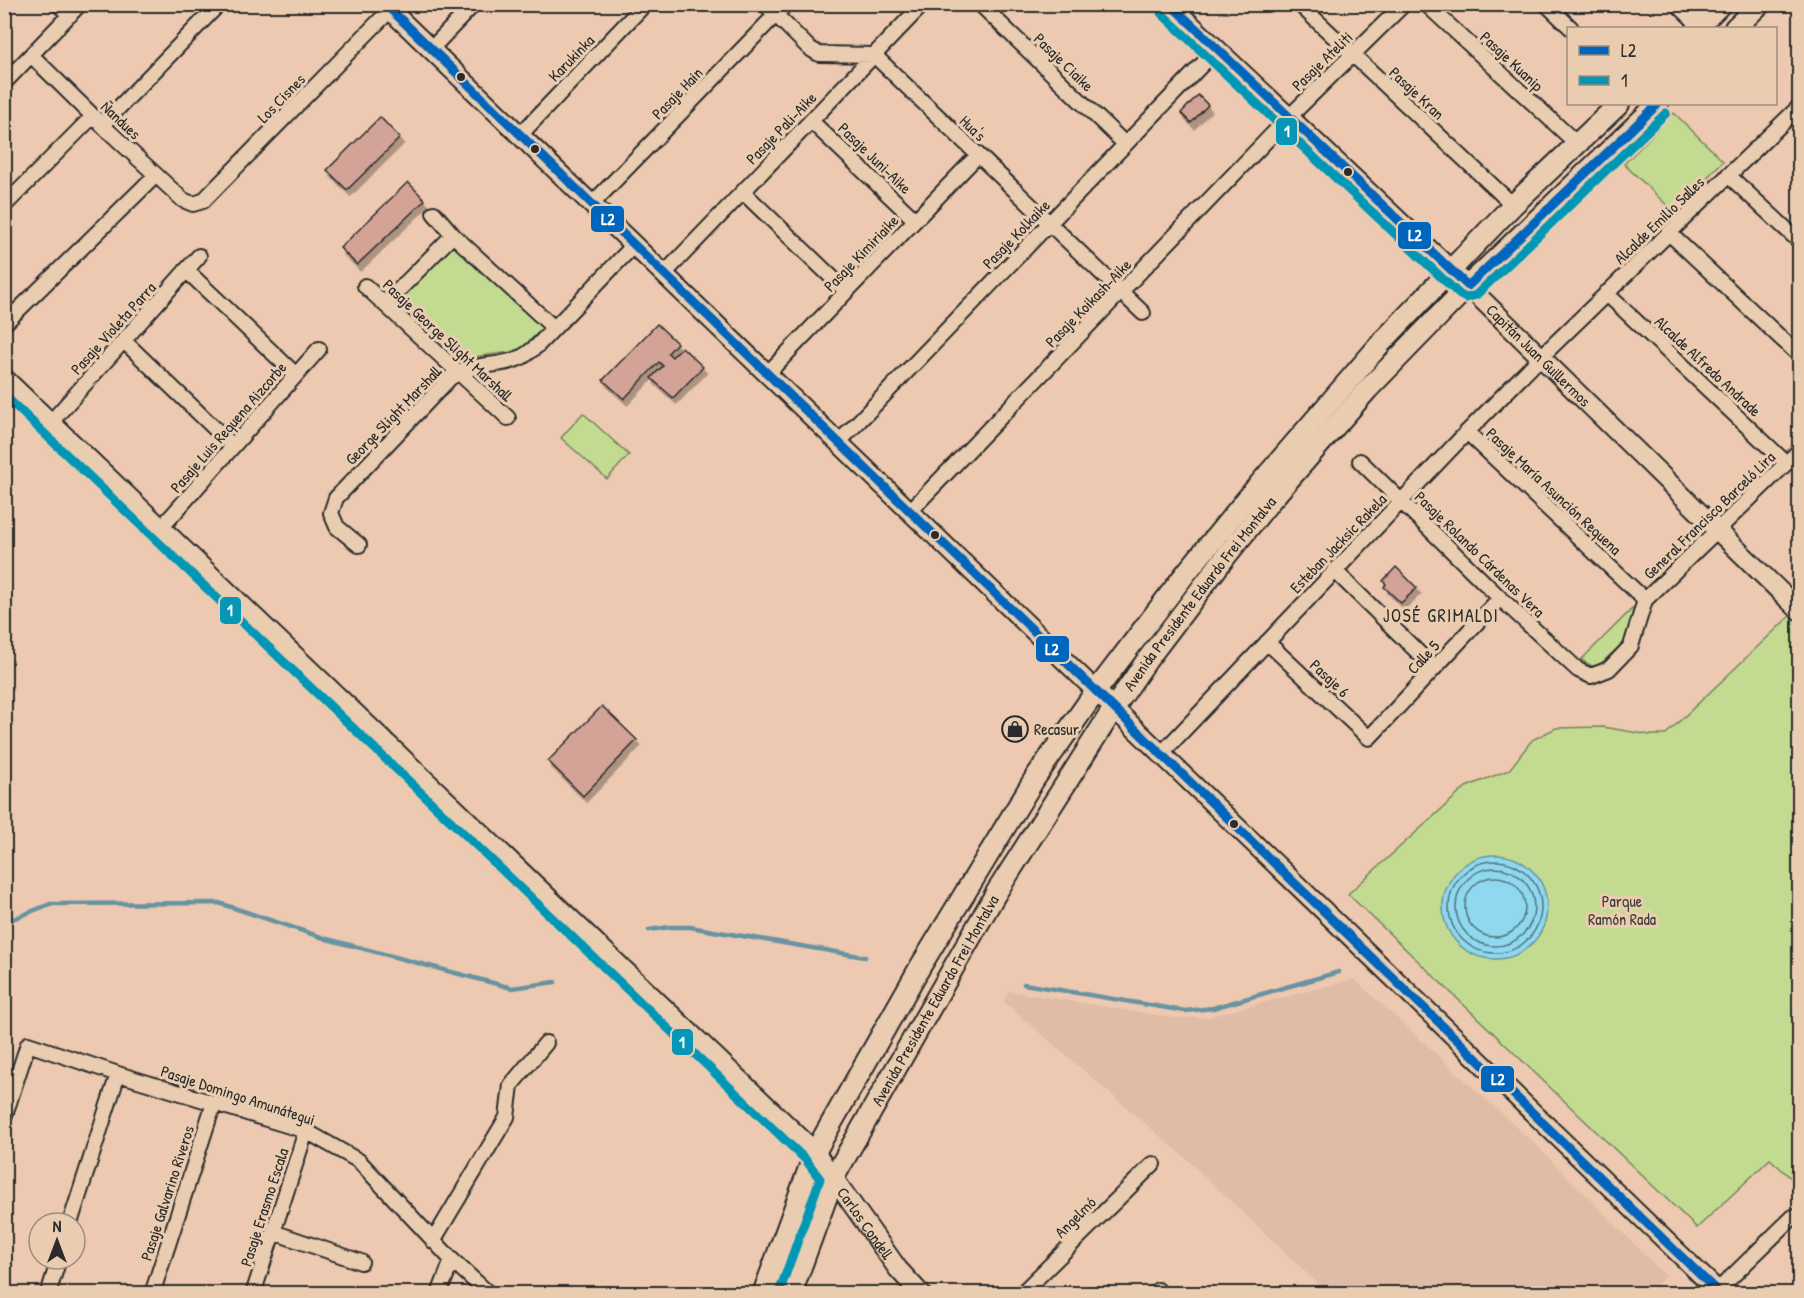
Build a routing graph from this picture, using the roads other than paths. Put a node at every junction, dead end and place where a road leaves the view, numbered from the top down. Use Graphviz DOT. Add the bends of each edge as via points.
graph roads {
  1 [pos="58,4"];
  2 [pos="80,4"];
  3 [pos="219,4"];
  4 [pos="474,4"];
  5 [pos="645,4"];
  6 [pos="765,4"];
  7 [pos="786,4"];
  8 [pos="923,4"];
  9 [pos="980,4"];
  10 [pos="1169,4"];
  11 [pos="1299,4"];
  12 [pos="1404,4"];
  13 [pos="1426,4"];
  14 [pos="1546,4"];
  15 [pos="1677,4"];
  16 [pos="1721,4"];
  17 [pos="1760,4"];
  18 [pos="387,7"];
  19 [pos="70,15"];
  20 [pos="776,15"];
  21 [pos="1570,27"];
  22 [pos="1698,27"];
  23 [pos="1736,27"];
  24 [pos="431,49"];
  25 [pos="1216,49"];
  26 [pos="1352,55"];
  27 [pos="31,56"];
  28 [pos="874,56"];
  29 [pos="6,80"];
  30 [pos="1618,105"];
  31 [pos="1654,105"];
  32 [pos="1796,115"];
  33 [pos="1289,117"];
  34 [pos="97,121"];
  35 [pos="811,121"];
  36 [pos="520,135"];
  37 [pos="1576,143"];
  38 [pos="1125,144"];
  39 [pos="978,155"];
  40 [pos="156,175"];
  41 [pos="1728,175"];
  42 [pos="743,192"];
  43 [pos="193,204"];
  44 [pos="592,204"];
  45 [pos="1513,205"];
  46 [pos="4,206"];
  47 [pos="434,213"];
  48 [pos="915,220"];
  49 [pos="1049,223"];
  50 [pos="1669,233"];
  51 [pos="453,236"];
  52 [pos="1800,242"];
  53 [pos="634,245"];
  54 [pos="199,256"];
  55 [pos="1450,269"];
  56 [pos="186,270"];
  57 [pos="664,274"];
  58 [pos="364,286"];
  59 [pos="1468,286"];
  60 [pos="846,291"];
  61 [pos="1121,292"];
  62 [pos="1606,293"];
  63 [pos="385,304"];
  64 [pos="1143,313"];
  65 [pos="4,324"];
  66 [pos="554,328"];
  67 [pos="124,340"];
  68 [pos="319,349"];
  69 [pos="1800,356"];
  70 [pos="1541,357"];
  71 [pos="459,372"];
  72 [pos="767,374"];
  73 [pos="296,375"];
  74 [pos="4,378"];
  75 [pos="508,418"];
  76 [pos="51,422"];
  77 [pos="1467,432"];
  78 [pos="838,442"];
  79 [pos="233,446"];
  80 [pos="1800,450"];
  81 [pos="1360,461"];
  82 [pos="1786,463"];
  83 [pos="1401,501"];
  84 [pos="910,511"];
  85 [pos="161,528"];
  86 [pos="1718,531"];
  87 [pos="358,544"];
  88 [pos="1334,570"];
  89 [pos="1500,598"];
  90 [pos="1645,600"];
  91 [pos="1800,611"];
  92 [pos="1268,642"];
  93 [pos="1434,668"];
  94 [pos="1578,670"];
  95 [pos="1096,691"];
  96 [pos="1114,708"];
  97 [pos="1369,738"];
  98 [pos="1161,754"];
  99 [pos="546,1042"];
  100 [pos="118,1074"];
  101 [pos="213,1103"];
  102 [pos="4,1118"];
  103 [pos="306,1131"];
  104 [pos="815,1152"];
  105 [pos="1153,1164"];
  106 [pos="834,1177"];
  107 [pos="74,1211"];
  108 [pos="1793,1217"];
  109 [pos="273,1233"];
  110 [pos="433,1241"];
  111 [pos="452,1260"];
  112 [pos="361,1262"];
  113 [pos="55,1271"];
  114 [pos="1717,1292"];
  115 [pos="48,1293"];
  116 [pos="152,1293"];
  117 [pos="253,1293"];
  118 [pos="440,1293"];
  119 [pos="489,1293"];
  120 [pos="763,1293"];
  121 [pos="791,1293"];
  122 [pos="921,1293"];
  123 [pos="1021,1293"];
  1 -- 19 [label="street"];
  2 -- 19 [label="street"];
  3 -- 34 [label="street"];
  4 -- 24 [label="street"];
  5 -- 36 [label="street, Karukinka"];
  6 -- 20 [label="street"];
  7 -- 20 [label="street, Pasaje Hain"];
  8 -- 28 [label="street, Pasaje Pali-Aike"];
  9 -- 38 [label="street, Pasaje Ciaike"];
  10 -- 25 [label="street, Capitán Juan Guillermos"];
  11 -- 26 [label="street, Pasaje Kran"];
  12 -- 26 [label="street, Pasaje Ateliti"];
  13 -- 37 [label="street, Pasaje Kuanip"];
  14 -- 21 [label="street"];
  15 -- 22 [label="street"];
  16 -- 22 [label="main road"];
  17 -- 23 [label="main road"];
  18 -- 24 [label="street"];
  18 -- 43 [label="street, Los Cisnes" via="203,201"];
  19 -- 27 [label="street"];
  20 -- 28 [label="street" via="819,54"];
  20 -- 44 [label="street, Pasaje Hain"];
  24 -- 36 [label="street"];
  25 -- 33 [label="street, Capitán Juan Guillermos"];
  25 -- 38 [label="street, Pasaje Kolkaike"];
  26 -- 33 [label="street, Pasaje Ateliti"];
  26 -- 45 [label="street, Pasaje Kran"];
  27 -- 29 [label="street"];
  27 -- 34 [label="street, Ñandues"];
  28 -- 35 [label="street, Pasaje Pali-Aike"];
  28 -- 39 [label="street, Hua's"];
  30 -- 37 [label="main road, Avenida Presidente Eduardo Frei Montalva"];
  31 -- 59 [label="main road, Avenida Presidente Eduardo Frei Montalva"];
  32 -- 41 [label="street, Alcalde Emilio Salles"];
  33 -- 55 [label="street, Capitán Juan Guillermos"];
  33 -- 61 [label="street, Pasaje Koikash-Aike"];
  34 -- 40 [label="street, Ñandues"];
  34 -- 46 [label="street"];
  35 -- 42 [label="street, Pasaje Pali-Aike"];
  35 -- 48 [label="street, Pasaje Juni-Aike"];
  36 -- 44 [label="street"];
  37 -- 45 [label="main road, Avenida Presidente Eduardo Frei Montalva"];
  38 -- 49 [label="street, Pasaje Kolkaike"];
  39 -- 48 [label="street, Pasaje Kimiriaike"];
  39 -- 49 [label="street, Hua's"];
  40 -- 43 [label="street, Ñandues" via="183,200"];
  40 -- 65 [label="street"];
  41 -- 50 [label="street, Alcalde Emilio Salles"];
  41 -- 52 [label="street"];
  42 -- 57 [label="street, Pasaje Pali-Aike"];
  42 -- 60 [label="street"];
  44 -- 53 [label="street"];
  45 -- 55 [label="main road, Avenida Presidente Eduardo Frei Montalva"];
  47 -- 51 [label="street"];
  48 -- 60 [label="street, Pasaje Kimiriaike"];
  49 -- 61 [label="street, Hua's"];
  49 -- 78 [label="street, Pasaje Kolkaike"];
  50 -- 62 [label="street, Alcalde Emilio Salles"];
  50 -- 69 [label="street"];
  51 -- 63 [label="street"];
  51 -- 66 [label="street"];
  53 -- 57 [label="street"];
  53 -- 66 [label="street, George Slight Marshall"];
  54 -- 56 [label="street, Pasaje Violeta Parra"];
  55 -- 59 [label="street, Capitán Juan Guillermos"];
  55 -- 95 [label="main road, Avenida Presidente Eduardo Frei Montalva" via="1250,495"];
  56 -- 67 [label="street, Pasaje Violeta Parra"];
  56 -- 73 [label="street"];
  57 -- 72 [label="street"];
  58 -- 63 [label="street, Pasaje George Slight Marshall"];
  59 -- 70 [label="street, Capitán Juan Guillermos"];
  59 -- 96 [label="main road, Avenida Presidente Eduardo Frei Montalva" via="1374,383 1271,500 1181,614"];
  60 -- 72 [label="street, Pasaje Kimiriaike"];
  61 -- 64 [label="street, Hua's"];
  61 -- 84 [label="street, Pasaje Koikash-Aike"];
  62 -- 70 [label="street, Alcalde Emilio Salles"];
  62 -- 82 [label="street, Alcalde Alfredo Andrade"];
  63 -- 71 [label="street, Pasaje George Slight Marshall"];
  66 -- 71 [label="street, George Slight Marshall" via="522,357"];
  67 -- 76 [label="street, Pasaje Violeta Parra"];
  67 -- 79 [label="street"];
  68 -- 73 [label="street, Pasaje Luis Requena Aizcorbe"];
  70 -- 77 [label="street, Esteban Jacksic Rakela"];
  70 -- 86 [label="street, Capitán Juan Guillermos"];
  71 -- 75 [label="street, Pasaje George Slight Marshall"];
  71 -- 87 [label="street, George Slight Marshall" via="336,498 332,513 338,527"];
  72 -- 78 [label="street"];
  73 -- 79 [label="street, Pasaje Luis Requena Aizcorbe"];
  74 -- 76 [label="street, Carlos Condell"];
  76 -- 85 [label="street, Carlos Condell"];
  77 -- 83 [label="street, Esteban Jacksic Rakela"];
  77 -- 90 [label="street, Pasaje María Asunción Requena"];
  78 -- 84 [label="street"];
  79 -- 85 [label="street, Pasaje Luis Requena Aizcorbe"];
  80 -- 82 [label="street, General Francisco Barceló Lira"];
  81 -- 83 [label="street, Pasaje Rolando Cárdenas Vera"];
  82 -- 86 [label="street, General Francisco Barceló Lira"];
  83 -- 88 [label="street, Esteban Jacksic Rakela"];
  83 -- 89 [label="street, Pasaje Rolando Cárdenas Vera"];
  84 -- 95 [label="street"];
  85 -- 104 [label="street, Carlos Condell"];
  86 -- 90 [label="street, General Francisco Barceló Lira"];
  86 -- 91 [label="street, Capitán Juan Guillermos"];
  88 -- 92 [label="street, Esteban Jacksic Rakela"];
  88 -- 93 [label="street"];
  89 -- 93 [label="street, Calle 5"];
  89 -- 94 [label="street, Pasaje Rolando Cárdenas Vera"];
  90 -- 94 [label="street, General Francisco Barceló Lira" via="1631,646 1609,669 1591,676"];
  92 -- 97 [label="street, Pasaje 6"];
  92 -- 98 [label="street, Esteban Jacksic Rakela"];
  93 -- 97 [label="street, Calle 5"];
  95 -- 96 [label="street"];
  95 -- 104 [label="main road, Avenida Presidente Eduardo Frei Montalva" via="1035,778 920,967"];
  96 -- 98 [label="street"];
  96 -- 106 [label="main road, Avenida Presidente Eduardo Frei Montalva" via="996,893"];
  98 -- 114 [label="street"];
  99 -- 110 [label="street" via="511,1085 507,1117"];
  100 -- 101 [label="street, Pasaje Domingo Amunátegui"];
  100 -- 102 [label="street, Pasaje Domingo Amunátegui" via="28,1044"];
  100 -- 107 [label="street"];
  101 -- 103 [label="street, Pasaje Domingo Amunátegui"];
  101 -- 116 [label="street, Pasaje Galvarino Riveros"];
  103 -- 109 [label="street, Pasaje Erasmo Escala"];
  103 -- 110 [label="street, Pasaje Domingo Amunátegui" via="359,1161"];
  104 -- 106 [label="street, Carlos Condell"];
  104 -- 120 [label="main road, Avenida Presidente Eduardo Frei Montalva"];
  105 -- 123 [label="street, Angelmó"];
  106 -- 121 [label="main road, Avenida Presidente Eduardo Frei Montalva"];
  106 -- 122 [label="street, Carlos Condell" via="898,1269"];
  108 -- 114 [label="street"];
  109 -- 112 [label="street"];
  109 -- 117 [label="street, Pasaje Erasmo Escala"];
  110 -- 111 [label="street, Pasaje Domingo Amunátegui"];
  111 -- 118 [label="street"];
  111 -- 119 [label="street, Pasaje Domingo Amunátegui"];
  113 -- 115 [label="street"];
}
